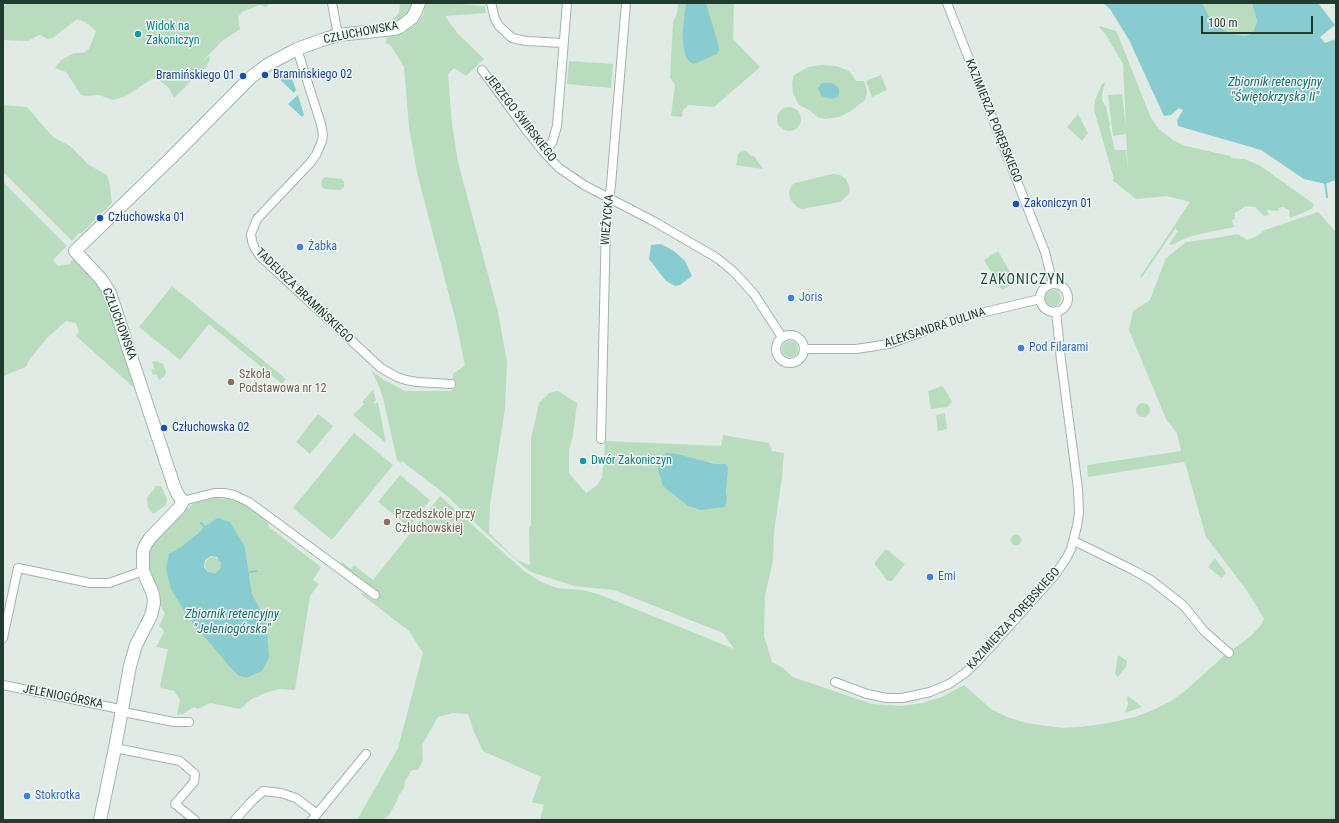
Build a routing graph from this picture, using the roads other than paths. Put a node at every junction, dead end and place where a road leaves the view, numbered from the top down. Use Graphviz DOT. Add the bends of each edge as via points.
graph roads {
  1 [pos="332,3"];
  2 [pos="419,3"];
  3 [pos="491,3"];
  4 [pos="567,3"];
  5 [pos="626,3"];
  6 [pos="947,3"];
  7 [pos="338,35"];
  8 [pos="563,43"];
  9 [pos="297,49"];
  10 [pos="482,70"];
  11 [pos="543,151"];
  12 [pos="608,198"];
  13 [pos="1053,284"];
  14 [pos="1040,299"];
  15 [pos="1056,312"];
  16 [pos="782,337"];
  17 [pos="805,349"];
  18 [pos="451,384"];
  19 [pos="601,439"];
  20 [pos="183,501"];
  21 [pos="1074,541"];
  22 [pos="143,571"];
  23 [pos="375,595"];
  24 [pos="7,603"];
  25 [pos="3,638"];
  26 [pos="1229,653"];
  27 [pos="836,682"];
  28 [pos="3,685"];
  29 [pos="122,711"];
  30 [pos="189,722"];
  31 [pos="115,748"];
  32 [pos="366,754"];
  33 [pos="314,817"];
  34 [pos="100,820"];
  35 [pos="195,820"];
  36 [pos="235,820"];
  1 -- 7 [label="street"];
  2 -- 7 [label="street, CZŁUCHOWSKA" via="412,18 394,29"];
  3 -- 8 [label="street" via="499,26 512,38"];
  4 -- 8 [label="street"];
  5 -- 12 [label="street, WIEŻYCKA" via="612,177"];
  6 -- 13 [label="street, KAZIMIERZA PORĘBSKIEGO" via="1042,245"];
  7 -- 9 [label="street, CZŁUCHOWSKA"];
  8 -- 11 [label="street" via="556,126 552,143"];
  9 -- 18 [label="street, TADEUSZA BRAMIŃSKIEGO" via="321,124 322,142 316,155 257,219 251,234 255,249 381,368 406,380"];
  9 -- 20 [label="street, CZŁUCHOWSKA" via="267,65 250,78 75,251 101,279 110,293 174,486"];
  10 -- 11 [label="street, JERZEGO ŚWIRSKIEGO"];
  11 -- 12 [label="street, JERZEGO ŚWIRSKIEGO" via="568,175"];
  12 -- 16 [label="street, JERZEGO ŚWIRSKIEGO" via="706,250 722,262 754,294"];
  12 -- 19 [label="street, WIEŻYCKA"];
  13 -- 14 [label="street" via="1042,291"];
  13 -- 15 [label="street" via="1060,286 1067,294 1065,305"];
  14 -- 15 [label="street" via="1047,310"];
  14 -- 17 [label="street, ALEKSANDRA DULINA" via="960,318 889,344 850,349"];
  15 -- 21 [label="street, KAZIMIERZA PORĘBSKIEGO" via="1078,489 1079,513"];
  16 -- 17 [label="street" via="788,334 800,338"];
  16 -- 17 [label="street" via="776,346 776,352 782,361 798,361"];
  20 -- 22 [label="street" via="146,544 143,551"];
  20 -- 23 [label="street" via="214,493 241,498 256,506"];
  21 -- 26 [label="street" via="1151,580 1184,606 1204,631"];
  21 -- 27 [label="street, KAZIMIERZA PORĘBSKIEGO" via="1055,575 1030,604 965,674 949,684 917,696 887,698 867,694"];
  22 -- 24 [label="street" via="110,583 90,583 18,568"];
  22 -- 29 [label="street" via="154,603 151,616 132,658"];
  24 -- 25 [label="street"];
  28 -- 29 [label="street, JELENIOGÓRSKA"];
  29 -- 30 [label="street, JELENIOGÓRSKA" via="174,722"];
  29 -- 31 [label="street"];
  31 -- 34 [label="street"];
  31 -- 35 [label="street" via="180,761 195,774 194,782 175,804"];
  32 -- 33 [label="street"];
  33 -- 36 [label="street" via="296,798 263,791"];
}
